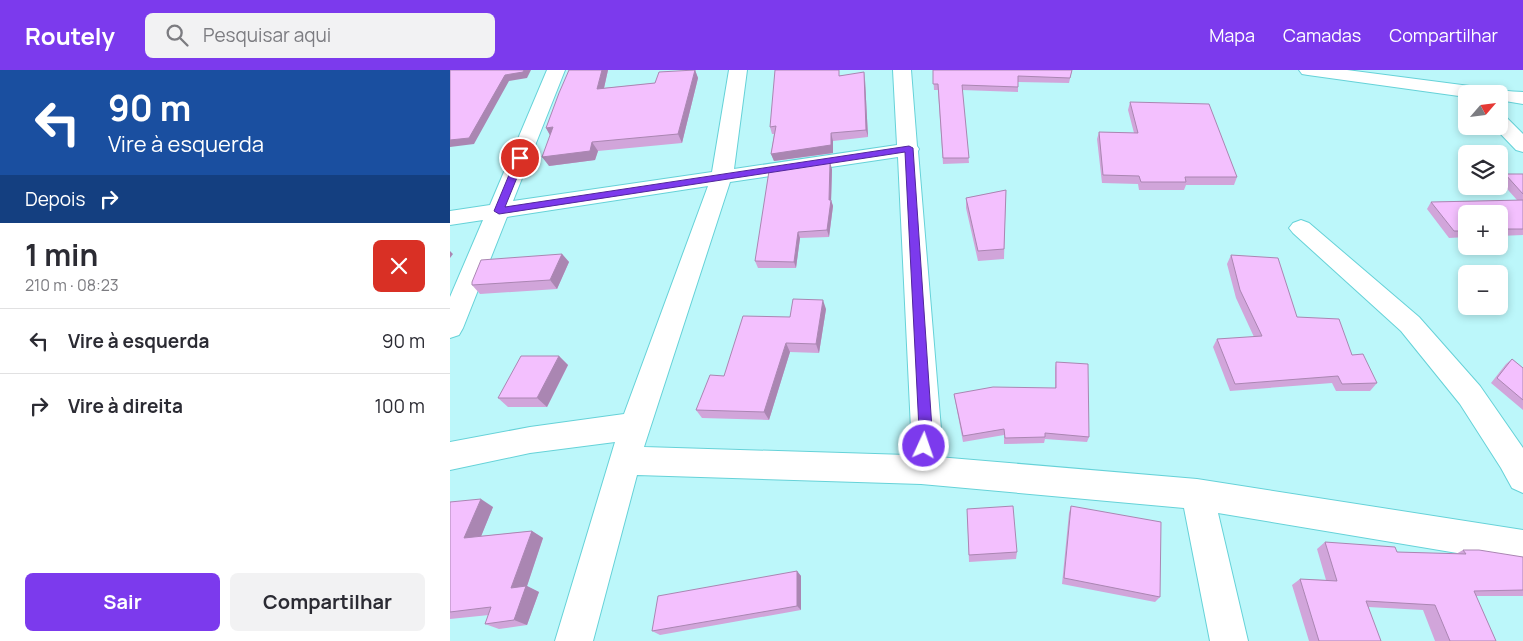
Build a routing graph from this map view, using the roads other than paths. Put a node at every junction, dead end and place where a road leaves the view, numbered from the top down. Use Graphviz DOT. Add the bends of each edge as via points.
graph roads {
  1 [pos="556,70"];
  2 [pos="738,70"];
  3 [pos="902,70"];
  4 [pos="1308,70"];
  5 [pos="1458,91"];
  6 [pos="1508,96"];
  7 [pos="1523,98"];
  8 [pos="1508,130"];
  9 [pos="1523,146"];
  10 [pos="909,148"];
  11 [pos="722,176"];
  12 [pos="499,211"];
  13 [pos="450,218"];
  14 [pos="1301,228"];
  15 [pos="450,328"];
  16 [pos="635,426"];
  17 [pos="450,456"];
  18 [pos="626,461"];
  19 [pos="921,470"];
  20 [pos="1523,478"];
  21 [pos="1197,494"];
  22 [pos="1523,547"];
  23 [pos="574,641"];
  24 [pos="1229,641"];
  1 -- 12 [label="street"];
  2 -- 11 [label="street"];
  3 -- 10 [label="street"];
  4 -- 5 [label="street"];
  6 -- 7 [label="street"];
  8 -- 9 [label="street"];
  10 -- 11 [label="street"];
  10 -- 19 [label="street" via="926,429"];
  11 -- 12 [label="street"];
  11 -- 16 [label="street"];
  12 -- 13 [label="street"];
  12 -- 15 [label="street"];
  14 -- 20 [label="street" via="1410,324 1470,395"];
  16 -- 17 [label="street" via="530,440"];
  16 -- 18 [label="street"];
  18 -- 19 [label="street"];
  18 -- 23 [label="street"];
  19 -- 21 [label="street"];
  21 -- 22 [label="street"];
  21 -- 24 [label="street"];
}
